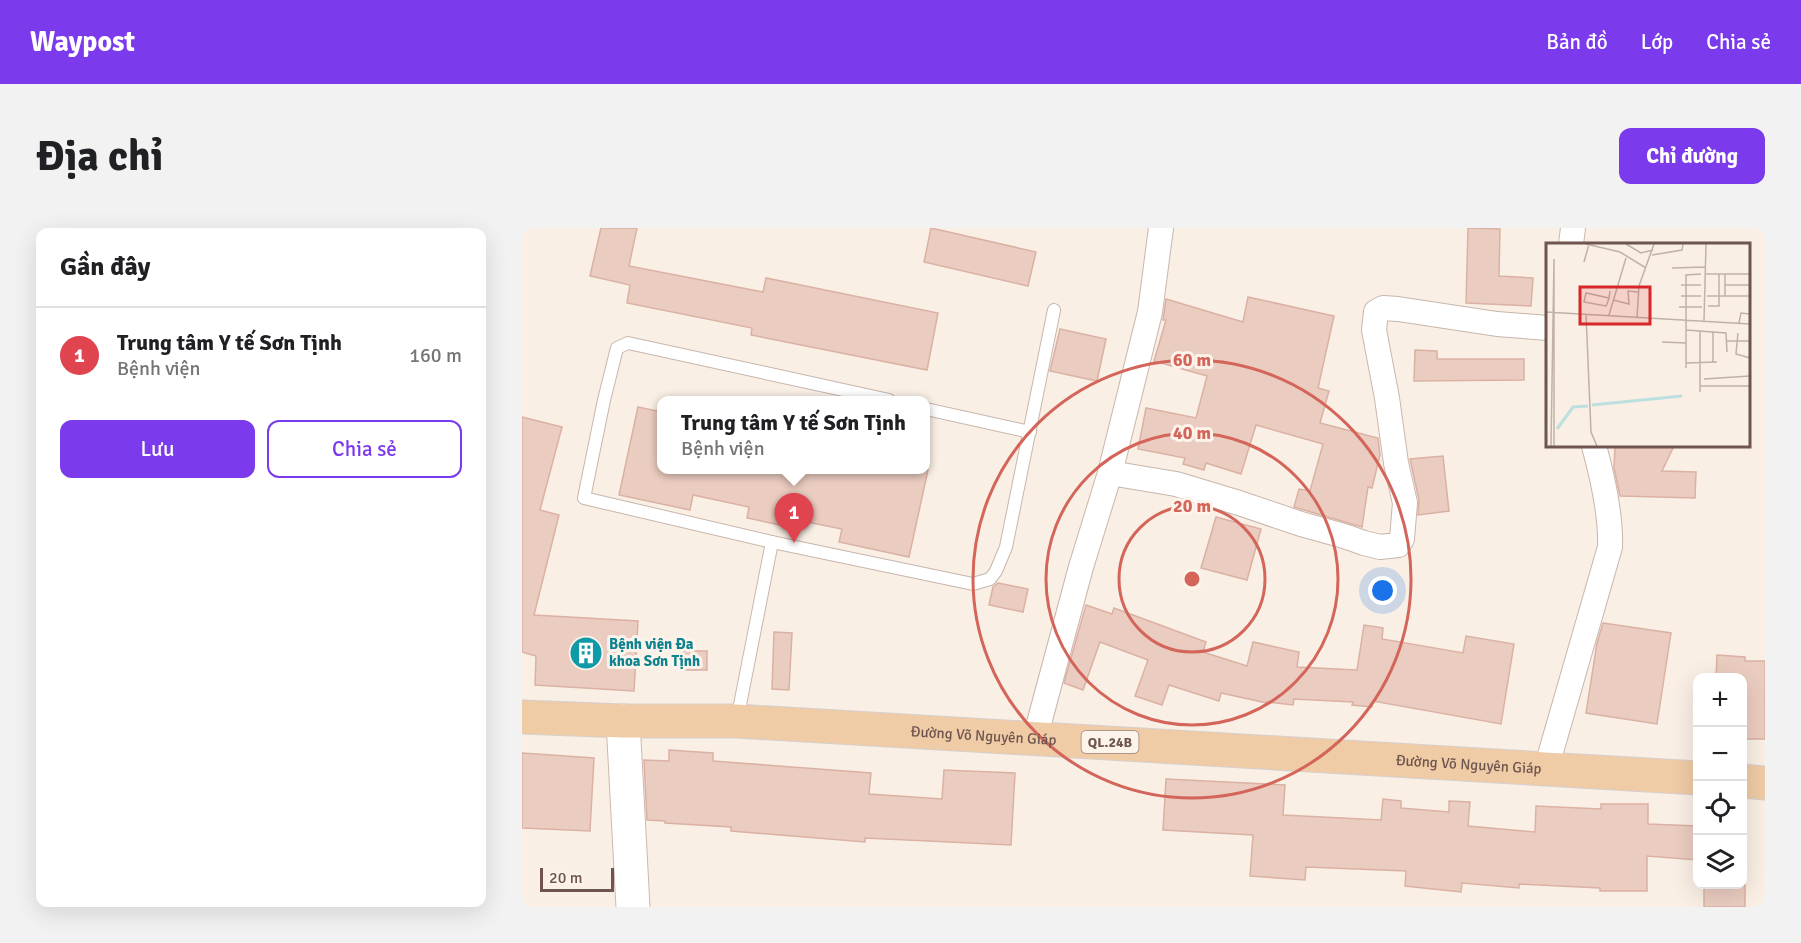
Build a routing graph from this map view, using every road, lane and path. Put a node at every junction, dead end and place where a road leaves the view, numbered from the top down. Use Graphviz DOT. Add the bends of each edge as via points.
graph roads {
  1 [pos="1161,228"];
  2 [pos="1573,228"];
  3 [pos="1571,243"];
  4 [pos="1054,310"];
  5 [pos="1546,328"];
  6 [pos="872,396"];
  7 [pos="930,410"];
  8 [pos="1030,432"];
  9 [pos="1594,447"];
  10 [pos="1110,473"];
  11 [pos="772,542"];
  12 [pos="522,717"];
  13 [pos="623,721"];
  14 [pos="736,721"];
  15 [pos="1035,738"];
  16 [pos="1546,768"];
  17 [pos="1693,778"];
  18 [pos="1747,781"];
  19 [pos="1765,783"];
  20 [pos="633,907"];
  1 -- 10 [label="street" via="1150,312"];
  2 -- 3 [label="street"];
  4 -- 8 [label="lane"];
  5 -- 10 [label="street" via="1398,309 1383,308 1376,312 1375,337 1406,503 1398,545 1380,547 1364,543 1176,484"];
  6 -- 11 [label="lane" via="628,343 617,348 584,498"];
  7 -- 8 [label="lane"];
  8 -- 11 [label="lane" via="1006,547 990,579 973,584"];
  9 -- 16 [label="street" via="1610,547"];
  10 -- 15 [label="street"];
  11 -- 14 [label="lane"];
  12 -- 13 [label="main road, Đường Võ Nguyên Giáp / QL.24B"];
  13 -- 14 [label="main road, Đường Võ Nguyên Giáp / QL.24B"];
  13 -- 20 [label="street"];
  14 -- 15 [label="main road, Đường Võ Nguyên Giáp / QL.24B"];
  15 -- 16 [label="main road, Đường Võ Nguyên Giáp / QL.24B"];
  16 -- 17 [label="main road, Đường Võ Nguyên Giáp / QL.24B"];
  18 -- 19 [label="main road"];
}
